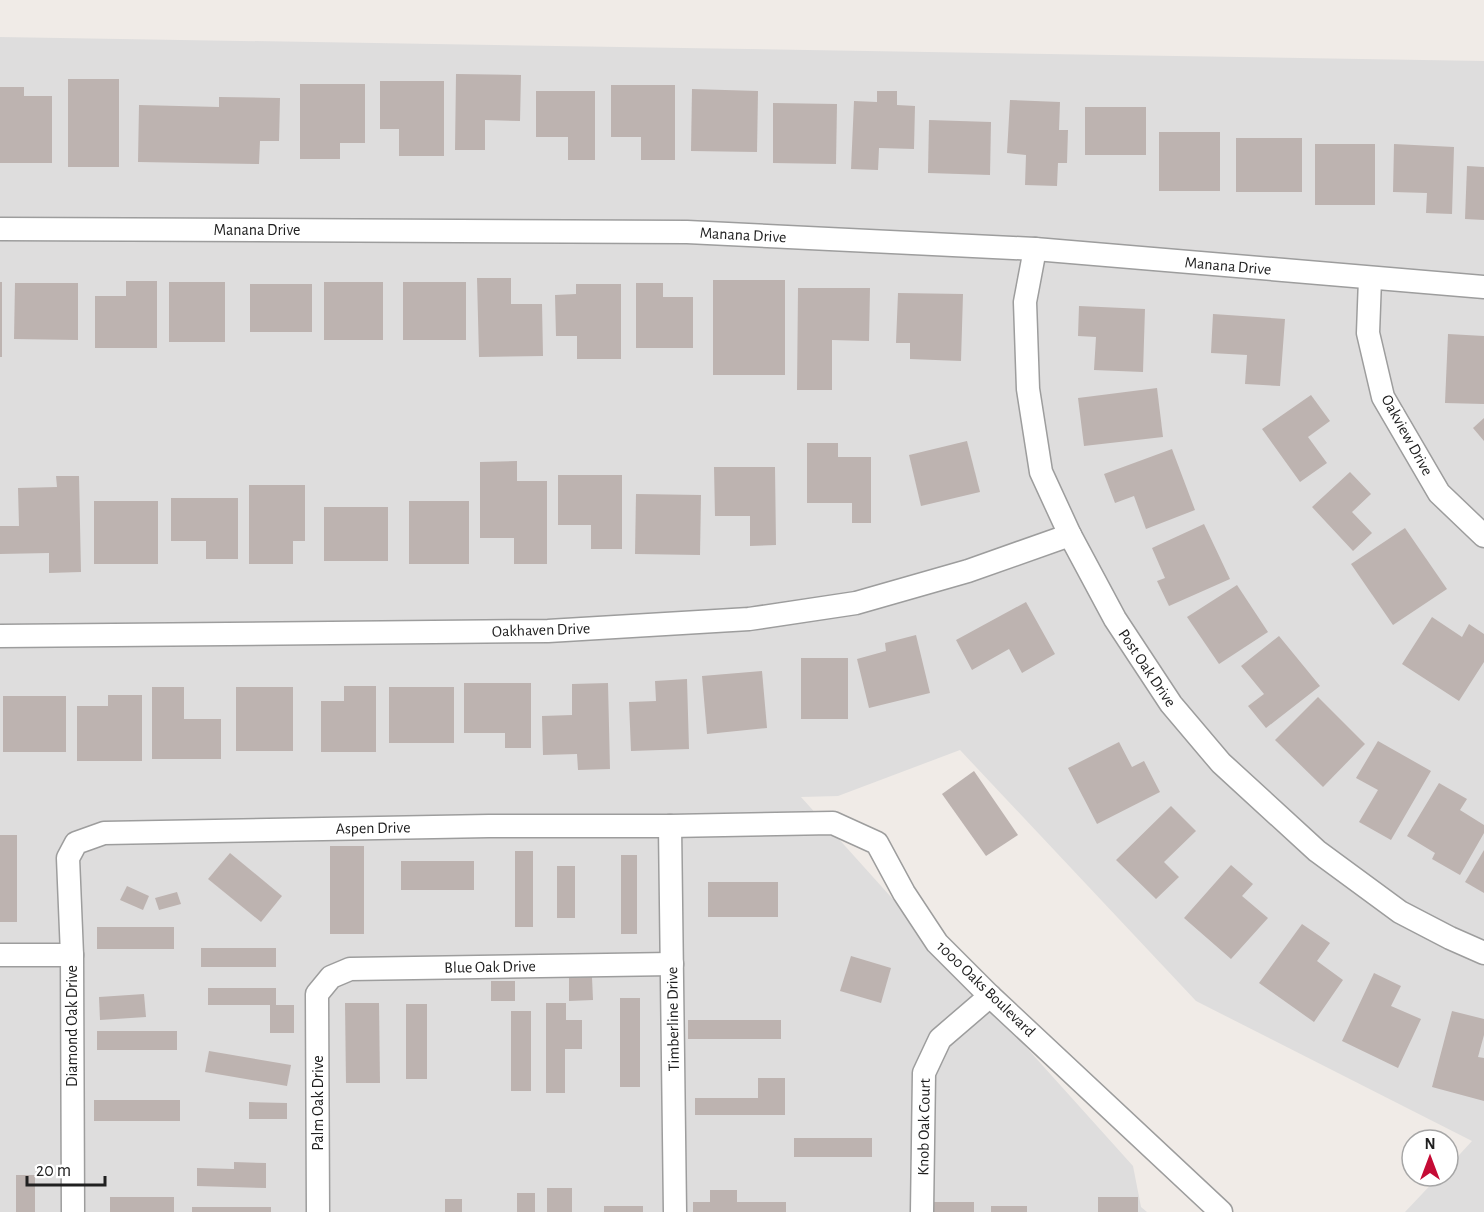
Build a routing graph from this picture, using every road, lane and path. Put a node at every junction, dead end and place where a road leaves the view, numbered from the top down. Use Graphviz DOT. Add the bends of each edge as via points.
graph roads {
  1 [pos="0,229"];
  2 [pos="1035,249"];
  3 [pos="1370,279"];
  4 [pos="1484,287"];
  5 [pos="1070,535"];
  6 [pos="1484,536"];
  7 [pos="0,636"];
  8 [pos="670,826"];
  9 [pos="76,843"];
  10 [pos="1484,953"];
  11 [pos="0,955"];
  12 [pos="72,955"];
  13 [pos="672,964"];
  14 [pos="317,994"];
  15 [pos="990,996"];
  16 [pos="73,1212"];
  17 [pos="318,1212"];
  18 [pos="675,1212"];
  19 [pos="922,1212"];
  20 [pos="1221,1212"];
  1 -- 2 [label="street, Manana Drive" via="687,232"];
  2 -- 3 [label="street, Manana Drive"];
  2 -- 5 [label="street, Post Oak Drive" via="1025,302 1028,389 1041,472"];
  3 -- 4 [label="street, Manana Drive"];
  3 -- 6 [label="street, Oakview Drive" via="1368,333 1383,397 1439,493"];
  5 -- 7 [label="street, Oakhaven Drive" via="969,571 856,603 749,619 548,631"];
  5 -- 10 [label="street, Post Oak Drive" via="1115,619 1171,704 1221,763 1317,851 1400,912"];
  8 -- 9 [label="street, Aspen Drive" via="104,832"];
  8 -- 13 [label="street, Timberline Drive"];
  8 -- 15 [label="street, 1000 Oaks Boulevard" via="833,823 877,843 937,943"];
  9 -- 12 [label="street, Diamond Oak Drive" via="68,858"];
  11 -- 12 [label="street"];
  12 -- 16 [label="street, Diamond Oak Drive"];
  13 -- 14 [label="street, Blue Oak Drive" via="350,969 331,976"];
  13 -- 18 [label="street, Timberline Drive"];
  14 -- 17 [label="street, Palm Oak Drive"];
  15 -- 19 [label="street, Knob Oak Court" via="940,1039 924,1073"];
  15 -- 20 [label="street, 1000 Oaks Boulevard"];
}
